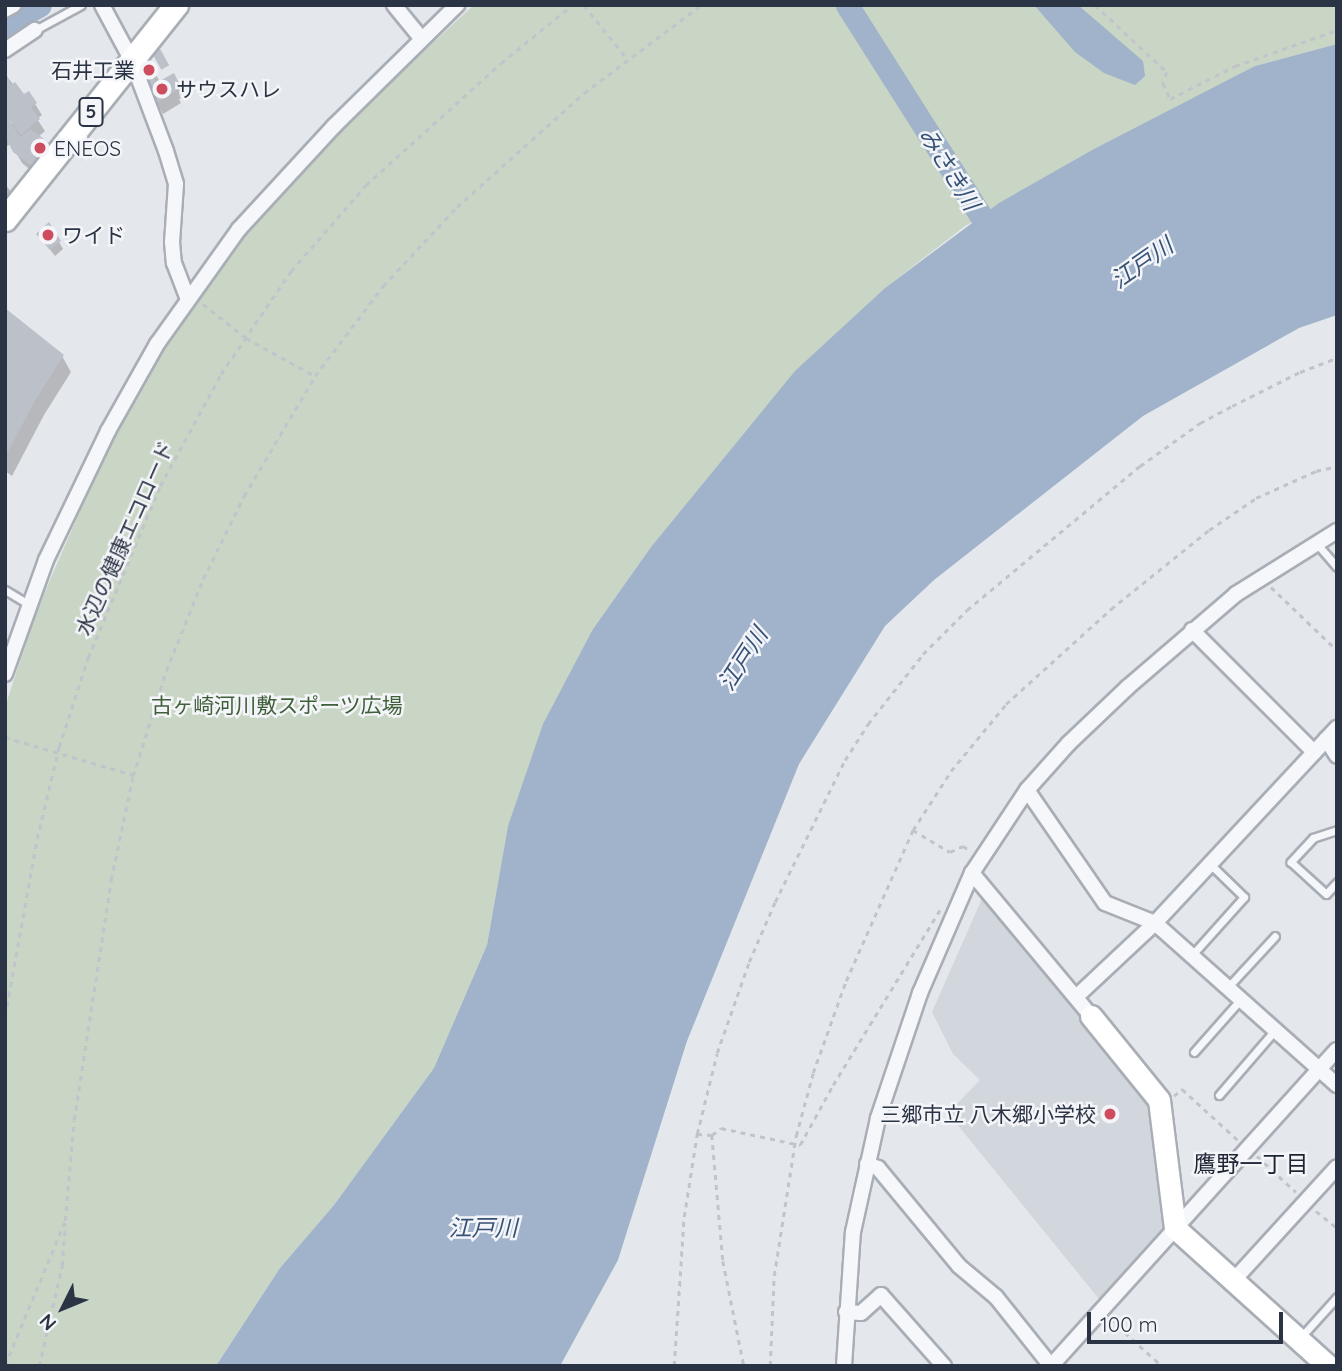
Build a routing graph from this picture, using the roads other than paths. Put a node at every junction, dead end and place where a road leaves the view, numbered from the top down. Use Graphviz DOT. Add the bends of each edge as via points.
graph roads {
  1 [pos="13,5"];
  2 [pos="81,5"];
  3 [pos="102,5"];
  4 [pos="176,5"];
  5 [pos="394,5"];
  6 [pos="457,5"];
  7 [pos="5,10"];
  8 [pos="35,30"];
  9 [pos="421,38"];
  10 [pos="5,50"];
  11 [pos="132,61"];
  12 [pos="5,219"];
  13 [pos="194,300"];
  14 [pos="1337,531"];
  15 [pos="1315,542"];
  16 [pos="1337,567"];
  17 [pos="5,590"];
  18 [pos="28,604"];
  19 [pos="1192,630"];
  20 [pos="5,674"];
  21 [pos="1337,728"];
  22 [pos="1326,739"];
  23 [pos="1314,752"];
  24 [pos="1337,755"];
  25 [pos="1027,790"];
  26 [pos="1337,830"];
  27 [pos="1210,864"];
  28 [pos="972,873"];
  29 [pos="1337,883"];
  30 [pos="1156,923"];
  31 [pos="1275,936"];
  32 [pos="1192,956"];
  33 [pos="1228,987"];
  34 [pos="1076,997"];
  35 [pos="1241,999"];
  36 [pos="1091,1016"];
  37 [pos="1276,1029"];
  38 [pos="1337,1050"];
  39 [pos="1194,1052"];
  40 [pos="1320,1069"];
  41 [pos="1337,1085"];
  42 [pos="1219,1095"];
  43 [pos="867,1164"];
  44 [pos="1337,1167"];
  45 [pos="1175,1228"];
  46 [pos="1233,1281"];
  47 [pos="1337,1297"];
  48 [pos="846,1312"];
  49 [pos="1299,1339"];
  50 [pos="844,1366"];
  51 [pos="944,1366"];
  52 [pos="1051,1366"];
  53 [pos="1328,1366"];
  1 -- 7 [label="street"];
  2 -- 8 [label="lane"];
  3 -- 11 [label="street"];
  4 -- 11 [label="main road, 5"];
  5 -- 9 [label="street"];
  6 -- 9 [label="street"];
  8 -- 10 [label="street"];
  9 -- 13 [label="street" via="239,229"];
  11 -- 12 [label="main road, 5"];
  11 -- 13 [label="street" via="176,184 172,242 181,286"];
  13 -- 18 [label="street" via="157,344 108,431"];
  14 -- 15 [label="street"];
  15 -- 16 [label="lane"];
  15 -- 19 [label="street" via="1236,594"];
  17 -- 18 [label="lane"];
  18 -- 20 [label="street"];
  19 -- 23 [label="street"];
  19 -- 25 [label="street" via="1069,743"];
  21 -- 22 [label="street"];
  22 -- 23 [label="street"];
  22 -- 24 [label="street"];
  23 -- 27 [label="street"];
  25 -- 28 [label="street"];
  25 -- 30 [label="street" via="1099,898"];
  26 -- 29 [label="lane" via="1313,838 1291,862 1326,894"];
  27 -- 30 [label="street"];
  27 -- 32 [label="lane" via="1244,897"];
  28 -- 34 [label="street"];
  28 -- 43 [label="street" via="905,1032"];
  30 -- 32 [label="street"];
  30 -- 34 [label="street"];
  31 -- 33 [label="lane"];
  32 -- 33 [label="street"];
  33 -- 35 [label="street"];
  34 -- 36 [label="street"];
  35 -- 37 [label="street"];
  35 -- 39 [label="lane"];
  36 -- 45 [label="street" via="1159,1100"];
  37 -- 40 [label="street"];
  37 -- 42 [label="lane"];
  38 -- 40 [label="street"];
  40 -- 41 [label="street"];
  40 -- 45 [label="street"];
  43 -- 48 [label="street" via="853,1231"];
  43 -- 52 [label="street" via="877,1168 958,1266 996,1297"];
  44 -- 46 [label="street"];
  45 -- 46 [label="street"];
  45 -- 52 [label="street"];
  46 -- 49 [label="street"];
  47 -- 49 [label="lane"];
  48 -- 50 [label="street"];
  48 -- 51 [label="street" via="861,1313 881,1295"];
  49 -- 53 [label="street"];
}
